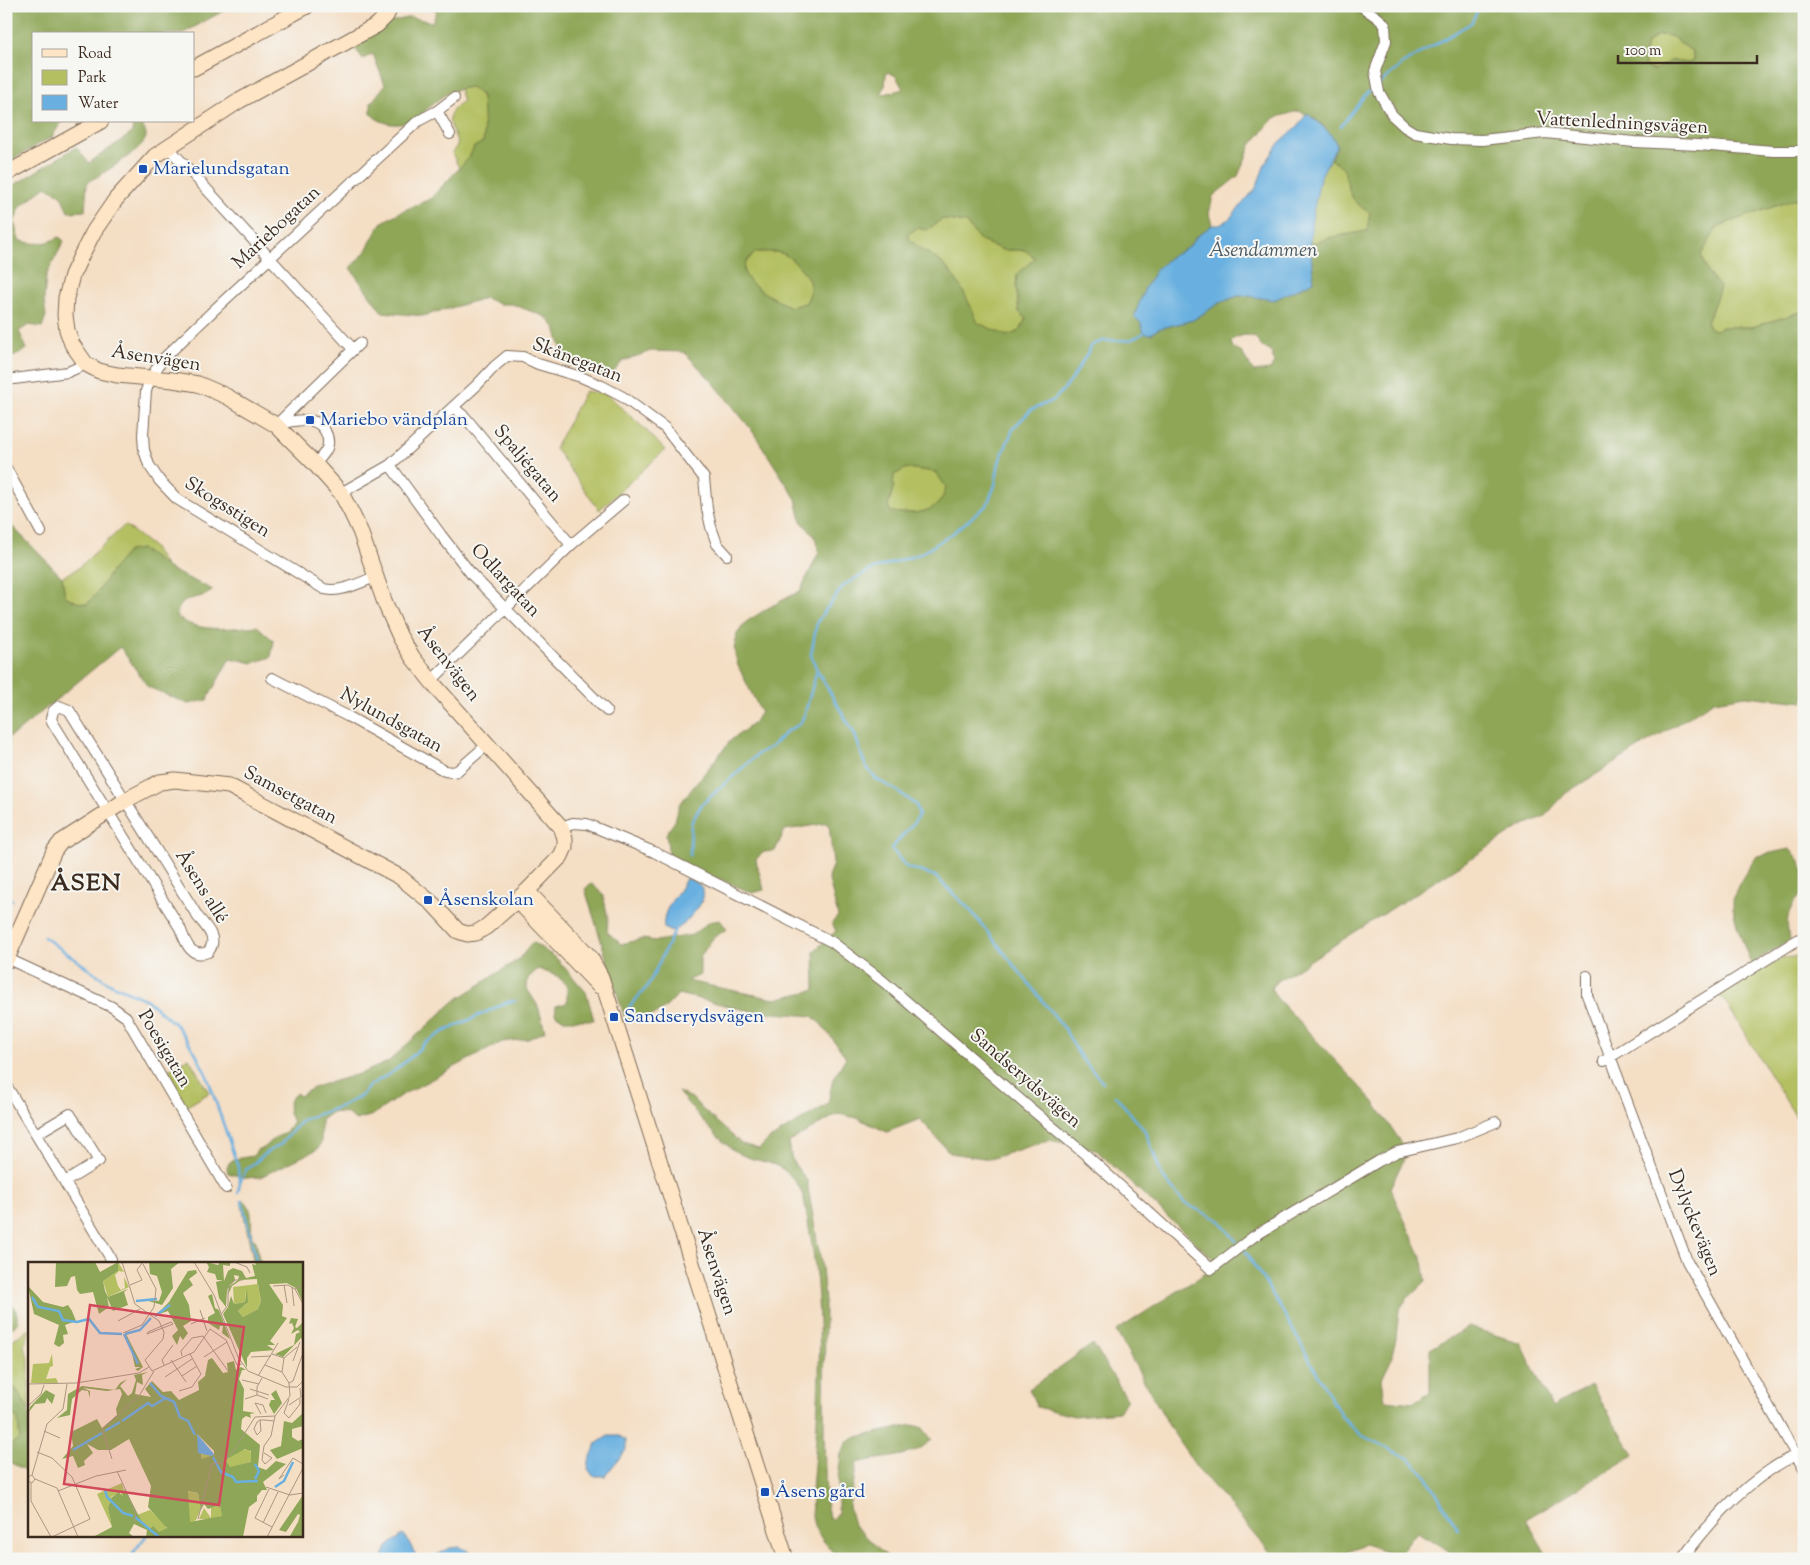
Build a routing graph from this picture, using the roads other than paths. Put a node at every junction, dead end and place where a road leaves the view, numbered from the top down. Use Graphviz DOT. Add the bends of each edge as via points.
graph roads {
  1 [pos="307,6"];
  2 [pos="391,6"];
  3 [pos="1361,6"];
  4 [pos="195,67"];
  5 [pos="454,98"];
  6 [pos="437,111"];
  7 [pos="99,122"];
  8 [pos="450,134"];
  9 [pos="168,146"];
  10 [pos="1804,151"];
  11 [pos="6,174"];
  12 [pos="271,258"];
  13 [pos="86,364"];
  14 [pos="150,379"];
  15 [pos="6,380"];
  16 [pos="453,407"];
  17 [pos="276,425"];
  18 [pos="315,464"];
  19 [pos="390,465"];
  20 [pos="7,471"];
  21 [pos="341,493"];
  22 [pos="624,500"];
  23 [pos="41,532"];
  24 [pos="572,545"];
  25 [pos="727,555"];
  26 [pos="375,577"];
  27 [pos="506,608"];
  28 [pos="272,678"];
  29 [pos="431,681"];
  30 [pos="607,711"];
  31 [pos="488,744"];
  32 [pos="126,800"];
  33 [pos="107,812"];
  34 [pos="561,826"];
  35 [pos="522,895"];
  36 [pos="1804,936"];
  37 [pos="7,959"];
  38 [pos="1587,976"];
  39 [pos="1608,1059"];
  40 [pos="6,1085"];
  41 [pos="1496,1122"];
  42 [pos="36,1134"];
  43 [pos="65,1182"];
  44 [pos="226,1188"];
  45 [pos="111,1259"];
  46 [pos="1800,1453"];
  47 [pos="1804,1469"];
  48 [pos="786,1559"];
  49 [pos="1682,1559"];
  1 -- 4 [label="street"];
  2 -- 9 [label="street, Åsenvägen" via="377,25 239,101"];
  3 -- 10 [label="street, Vattenledningsvägen" via="1385,25 1383,51 1375,71 1379,92 1392,115 1415,132 1451,139 1482,140 1545,134 1773,152"];
  5 -- 6 [label="street, Mariebogatan"];
  6 -- 8 [label="street"];
  6 -- 12 [label="street, Mariebogatan" via="418,121"];
  7 -- 11 [label="street"];
  9 -- 12 [label="street"];
  9 -- 13 [label="street, Åsenvägen" via="116,199 94,231 72,275 66,298 67,330"];
  12 -- 14 [label="street, Mariebogatan" via="162,360"];
  12 -- 17 [label="street" via="357,346"];
  13 -- 14 [label="street, Åsenvägen" via="99,371"];
  13 -- 15 [label="street" via="68,372"];
  14 -- 17 [label="street, Åsenvägen" via="198,384"];
  14 -- 26 [label="street, Skogsstigen" via="146,392 144,450 149,465 177,499 324,589 343,589"];
  16 -- 19 [label="street, Skånegatan"];
  16 -- 24 [label="street, Spaljégatan" via="465,417"];
  16 -- 25 [label="street, Skånegatan" via="507,356 523,357 581,377 622,397 665,428 704,478 705,498 716,544"];
  17 -- 18 [label="street, Åsenvägen"];
  17 -- 18 [label="street" via="310,420 321,425 328,442 325,452"];
  18 -- 21 [label="street, Åsenvägen"];
  19 -- 21 [label="street, Skånegatan"];
  19 -- 27 [label="street, Odlargatan" via="472,575"];
  20 -- 23 [label="street"];
  21 -- 26 [label="street, Åsenvägen" via="360,531"];
  22 -- 24 [label="street"];
  24 -- 27 [label="street"];
  26 -- 29 [label="street, Åsenvägen" via="400,636"];
  27 -- 29 [label="street"];
  27 -- 30 [label="street, Odlargatan"];
  28 -- 31 [label="street, Nylundsgatan" via="445,771 457,770"];
  29 -- 31 [label="street, Åsenvägen"];
  31 -- 34 [label="street, Åsenvägen"];
  32 -- 33 [label="street, Samsetgatan"];
  32 -- 33 [label="street, Åsens allé" via="69,710 60,706 56,708 52,715 53,723"];
  32 -- 33 [label="street, Åsens allé" via="213,936 212,948 208,952 197,954 191,951"];
  32 -- 35 [label="street, Samsetgatan" via="160,782 174,780 228,786 400,877 433,904 458,931 467,934 486,928"];
  33 -- 37 [label="street, Samsetgatan" via="61,842 54,851"];
  34 -- 35 [label="street" via="565,838 561,856"];
  34 -- 41 [label="street, Sandserydsvägen" via="587,824 654,852 832,942 884,982 1086,1155 1211,1269 1253,1237 1379,1161 1397,1152 1457,1138"];
  35 -- 48 [label="street, Åsenvägen" via="590,957 601,977"];
  36 -- 39 [label="street"];
  37 -- 44 [label="street, Poesigatan" via="112,1007 126,1017"];
  38 -- 39 [label="street, Dylyckevägen" via="1587,995"];
  39 -- 46 [label="street, Dylyckevägen" via="1687,1261"];
  40 -- 42 [label="street"];
  42 -- 43 [label="street"];
  42 -- 43 [label="street" via="70,1114 99,1161"];
  43 -- 45 [label="street"];
  46 -- 47 [label="street, Dylyckevägen"];
  46 -- 49 [label="street" via="1772,1468 1737,1495"];
}
